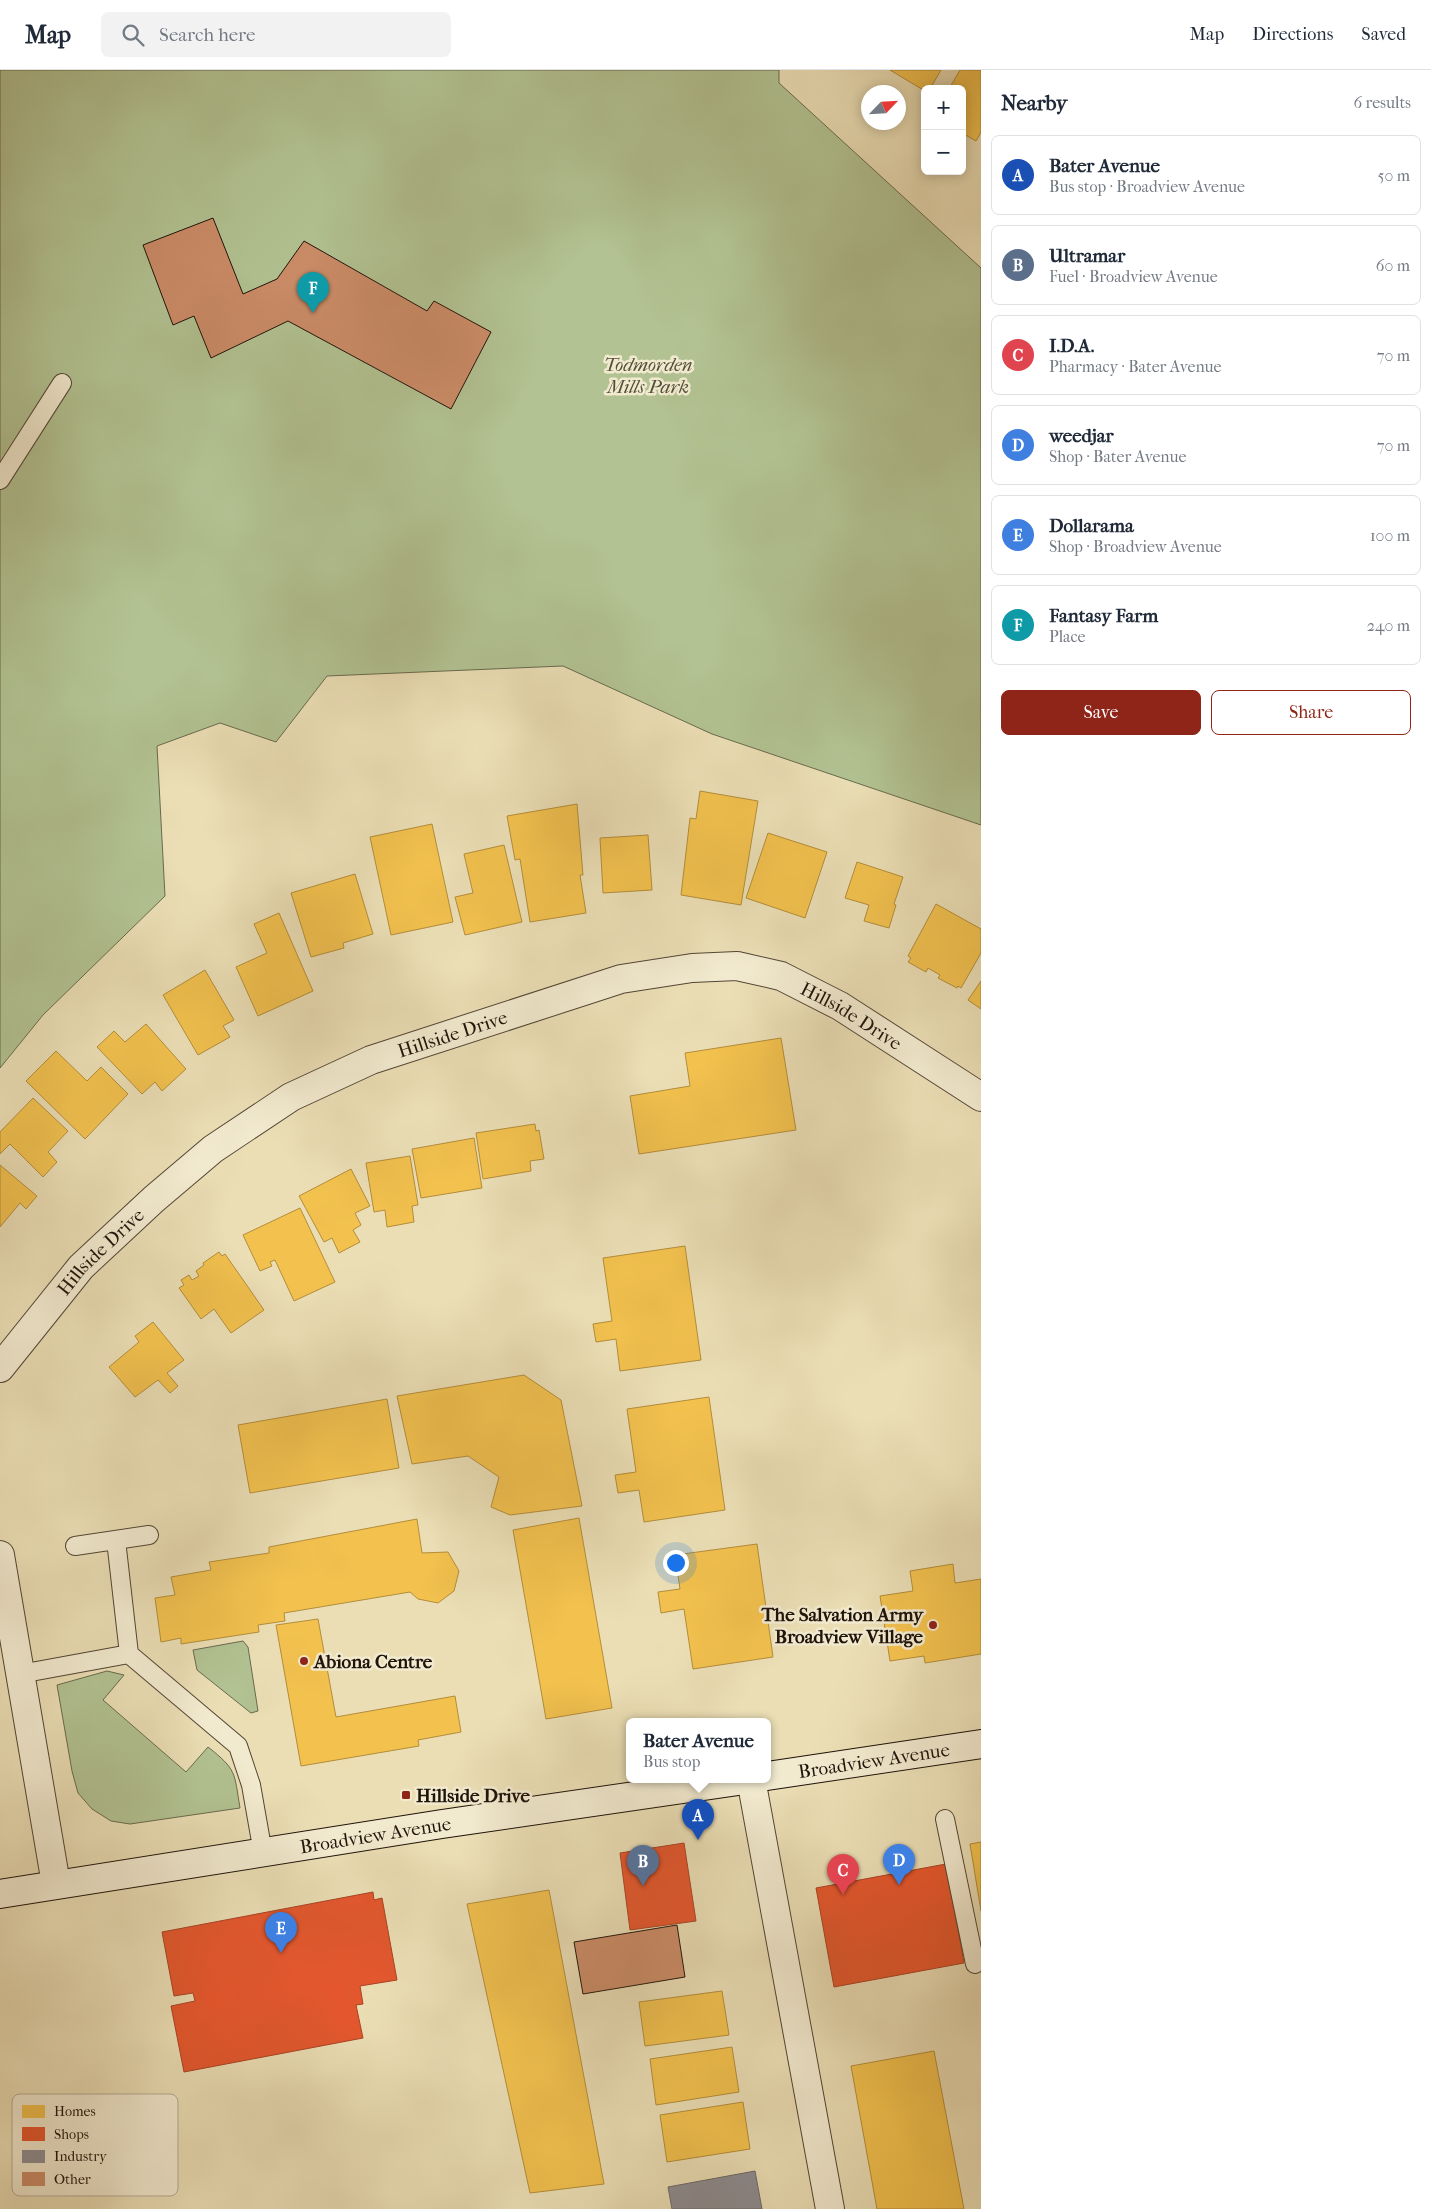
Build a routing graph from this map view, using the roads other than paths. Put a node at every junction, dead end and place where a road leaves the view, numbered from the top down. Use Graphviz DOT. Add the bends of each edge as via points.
graph roads {
  1 [pos="62,383"];
  2 [pos="0,480"];
  3 [pos="981,1097"];
  4 [pos="0,1368"];
  5 [pos="149,1535"];
  6 [pos="116,1540"];
  7 [pos="75,1546"];
  8 [pos="0,1555"];
  9 [pos="129,1654"];
  10 [pos="20,1674"];
  11 [pos="981,1744"];
  12 [pos="771,1775"];
  13 [pos="726,1783"];
  14 [pos="753,1783"];
  15 [pos="945,1819"];
  16 [pos="263,1853"];
  17 [pos="56,1884"];
  18 [pos="0,1894"];
  19 [pos="975,1964"];
  20 [pos="830,2209"];
  1 -- 2 [label="lane"];
  3 -- 4 [label="street, Hillside Drive" via="840,1006 782,976 737,966 692,968 621,979 371,1060 291,1097 213,1148 154,1199 81,1267"];
  5 -- 6 [label="lane"];
  6 -- 7 [label="lane"];
  6 -- 9 [label="lane"];
  8 -- 10 [label="street"];
  9 -- 10 [label="lane"];
  9 -- 16 [label="lane" via="238,1746 251,1786"];
  10 -- 17 [label="street"];
  11 -- 12 [label="street, Broadview Avenue"];
  13 -- 16 [label="street, Broadview Avenue"];
  14 -- 20 [label="street"];
  15 -- 19 [label="lane"];
  16 -- 17 [label="street, Broadview Avenue"];
  17 -- 18 [label="street, Broadview Avenue"];
}
